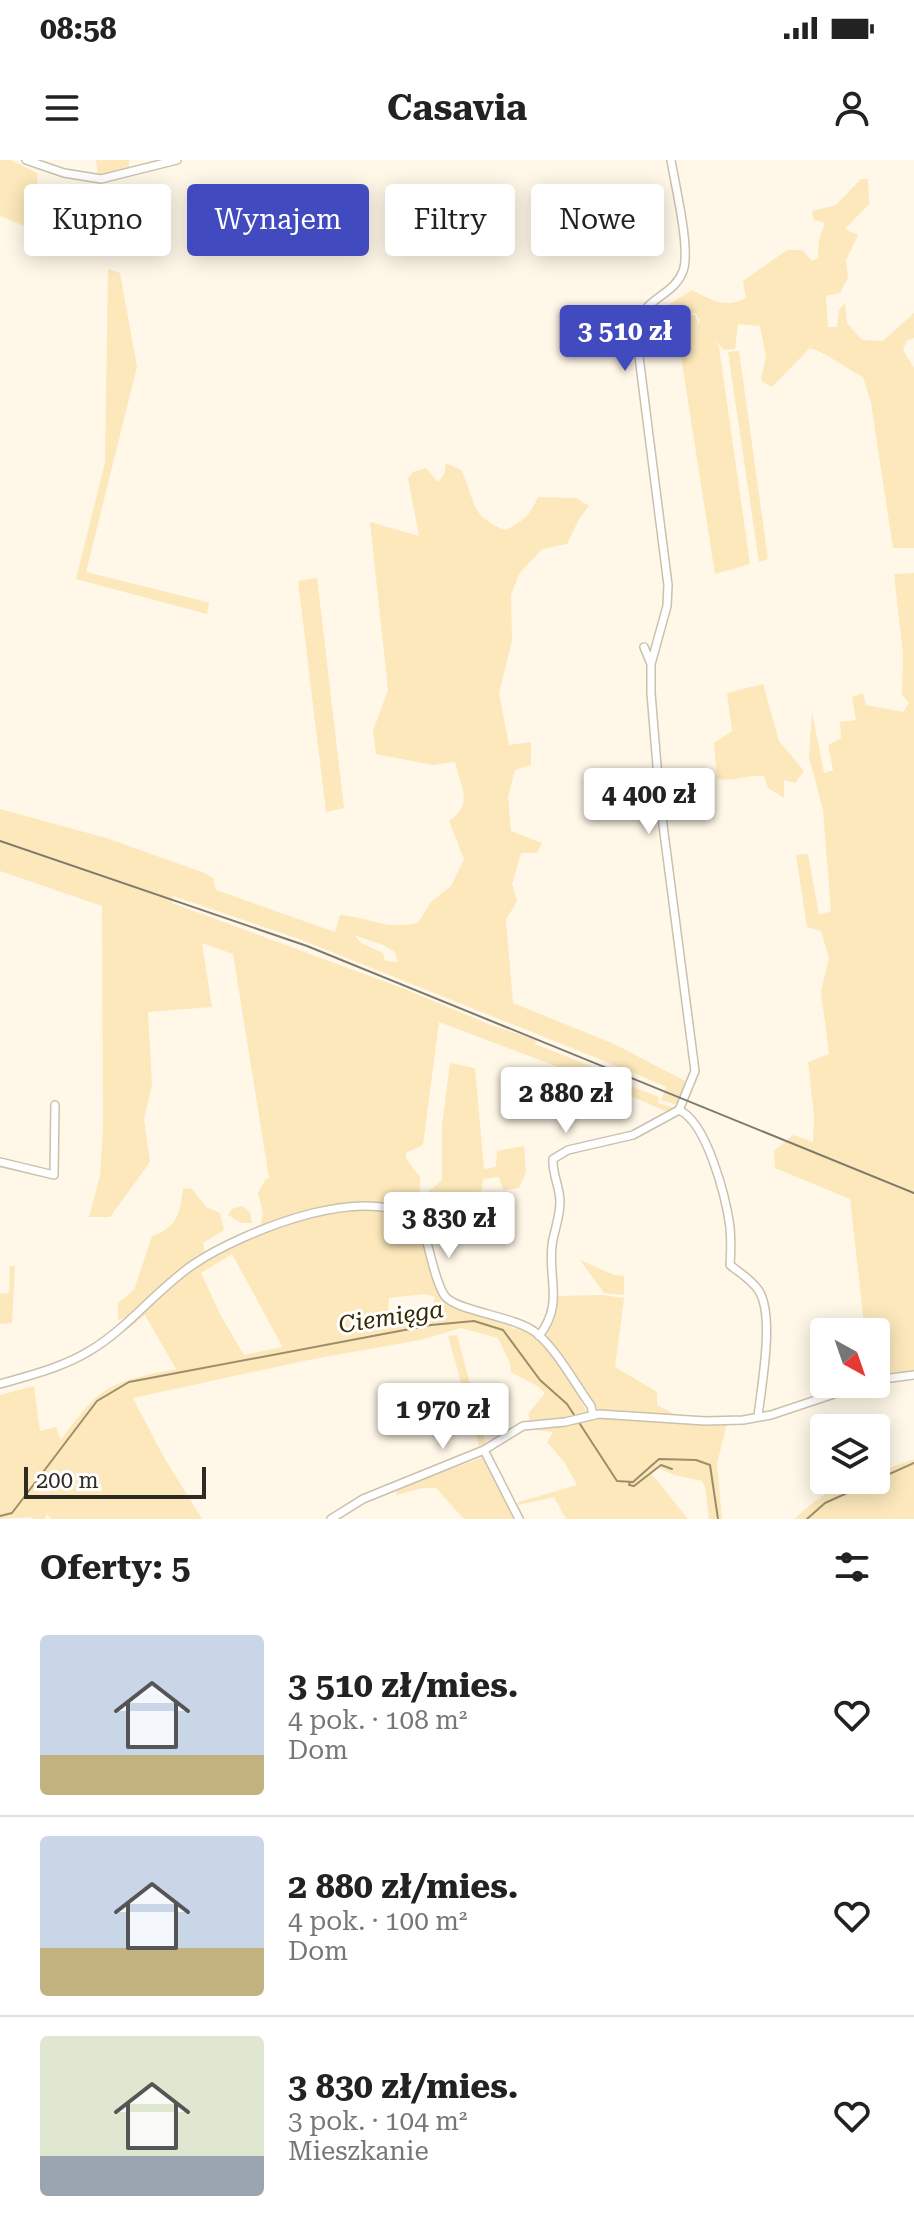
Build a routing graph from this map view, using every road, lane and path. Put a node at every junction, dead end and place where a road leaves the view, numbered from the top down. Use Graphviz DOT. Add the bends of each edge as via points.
graph roads {
  1 [pos="26,160"];
  2 [pos="177,160"];
  3 [pos="671,160"];
  4 [pos="644,647"];
  5 [pos="651,664"];
  6 [pos="55,1105"];
  7 [pos="679,1110"];
  8 [pos="0,1162"];
  9 [pos="539,1336"];
  10 [pos="914,1375"];
  11 [pos="890,1378"];
  12 [pos="0,1384"];
  13 [pos="819,1398"];
  14 [pos="593,1415"];
  15 [pos="758,1417"];
  16 [pos="484,1450"];
  17 [pos="331,1519"];
  18 [pos="519,1519"];
  1 -- 2 [label="street" via="101,179"];
  3 -- 5 [label="street" via="685,264 677,282 646,307 637,334 668,594"];
  4 -- 5 [label="street"];
  5 -- 7 [label="street" via="660,802 695,1071"];
  6 -- 8 [label="street" via="54,1175"];
  7 -- 9 [label="street" via="633,1135 568,1150 553,1159 561,1200 552,1247 555,1301"];
  7 -- 15 [label="street" via="698,1126 709,1153 728,1216 730,1265 763,1300 765,1369"];
  9 -- 12 [label="street" via="446,1298 424,1232 412,1219 385,1209 344,1208 278,1223 228,1244 177,1276 94,1348"];
  9 -- 14 [label="street"];
  10 -- 11 [label="street"];
  13 -- 15 [label="street"];
  14 -- 15 [label="street" via="721,1421"];
  14 -- 16 [label="street" via="523,1426"];
  16 -- 17 [label="street" via="363,1499"];
  16 -- 18 [label="street"];
}
